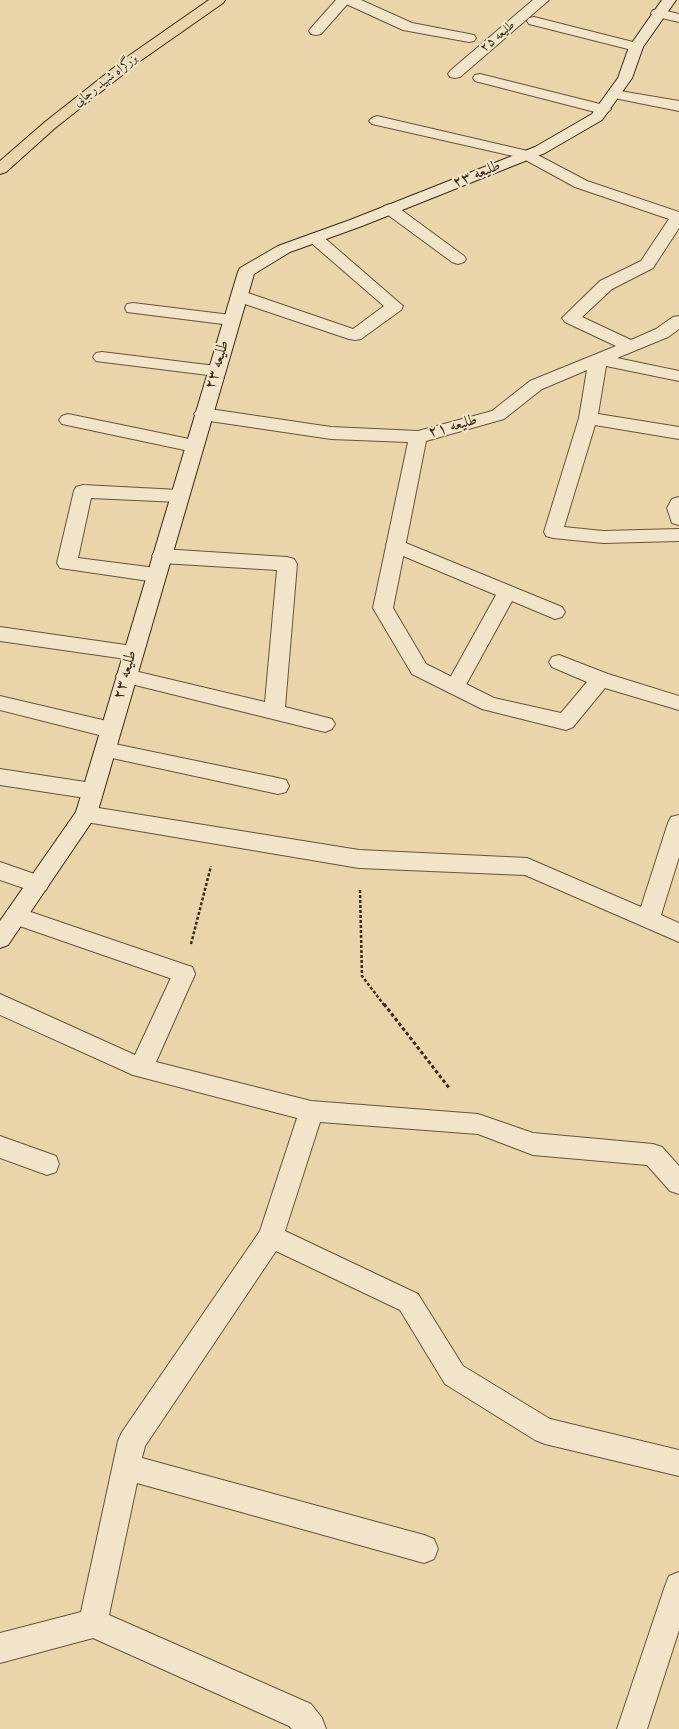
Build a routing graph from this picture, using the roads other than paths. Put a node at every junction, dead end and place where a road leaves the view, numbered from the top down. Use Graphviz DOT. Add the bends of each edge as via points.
graph roads {
  1 [pos="218,0"];
  2 [pos="344,0"];
  3 [pos="349,0"];
  4 [pos="542,0"];
  5 [pos="664,7"];
  6 [pos="679,18"];
  7 [pos="534,21"];
  8 [pos="316,31"];
  9 [pos="469,38"];
  10 [pos="636,47"];
  11 [pos="455,74"];
  12 [pos="480,78"];
  13 [pos="614,94"];
  14 [pos="679,106"];
  15 [pos="603,109"];
  16 [pos="377,121"];
  17 [pos="527,155"];
  18 [pos="0,169"];
  19 [pos="390,210"];
  20 [pos="315,238"];
  21 [pos="458,259"];
  22 [pos="239,296"];
  23 [pos="133,308"];
  24 [pos="231,320"];
  25 [pos="679,320"];
  26 [pos="630,346"];
  27 [pos="102,357"];
  28 [pos="598,359"];
  29 [pos="216,371"];
  30 [pos="679,376"];
  31 [pos="203,414"];
  32 [pos="588,418"];
  33 [pos="68,420"];
  34 [pos="679,433"];
  35 [pos="418,437"];
  36 [pos="194,446"];
  37 [pos="179,496"];
  38 [pos="679,535"];
  39 [pos="396,545"];
  40 [pos="162,556"];
  41 [pos="156,575"];
  42 [pos="507,592"];
  43 [pos="555,612"];
  44 [pos="0,634"];
  45 [pos="133,653"];
  46 [pos="559,662"];
  47 [pos="126,676"];
  48 [pos="601,679"];
  49 [pos="455,687"];
  50 [pos="0,703"];
  51 [pos="679,703"];
  52 [pos="274,711"];
  53 [pos="326,724"];
  54 [pos="111,730"];
  55 [pos="105,750"];
  56 [pos="0,777"];
  57 [pos="278,786"];
  58 [pos="92,791"];
  59 [pos="86,814"];
  60 [pos="679,823"];
  61 [pos="0,871"];
  62 [pos="38,884"];
  63 [pos="16,916"];
  64 [pos="648,920"];
  65 [pos="679,933"];
  66 [pos="0,939"];
  67 [pos="0,1004"];
  68 [pos="141,1068"];
  69 [pos="311,1111"];
  70 [pos="0,1147"];
  71 [pos="48,1164"];
  72 [pos="679,1183"];
  73 [pos="271,1236"];
  74 [pos="679,1464"];
  75 [pos="127,1467"];
  76 [pos="424,1549"];
  77 [pos="679,1586"];
  78 [pos="93,1623"];
  79 [pos="0,1648"];
  80 [pos="311,1729"];
  81 [pos="632,1729"];
  1 -- 18 [label="highway, بزرگراه شهید رجایی" via="135,58"];
  2 -- 8 [label="street"];
  3 -- 9 [label="street" via="408,27"];
  4 -- 11 [label="street, طلیعه ۲۵"];
  5 -- 6 [label="street"];
  5 -- 10 [label="street, طلیعه ۲۳"];
  7 -- 10 [label="street"];
  10 -- 13 [label="street, طلیعه ۲۳" via="625,78"];
  12 -- 15 [label="street"];
  13 -- 14 [label="street"];
  13 -- 15 [label="street, طلیعه ۲۳"];
  15 -- 17 [label="street, طلیعه ۲۳" via="597,117"];
  16 -- 17 [label="street"];
  17 -- 19 [label="street, طلیعه ۲۳"];
  17 -- 26 [label="street" via="581,184 678,217 648,264 606,285 571,318"];
  19 -- 20 [label="street, طلیعه ۲۳"];
  19 -- 21 [label="street"];
  20 -- 22 [label="street, طلیعه ۲۳" via="284,250 246,272"];
  20 -- 22 [label="street" via="395,306 354,334"];
  22 -- 24 [label="street, طلیعه ۲۳"];
  23 -- 24 [label="street"];
  24 -- 29 [label="street, طلیعه ۲۳"];
  25 -- 26 [label="street, طلیعه ۲۱" via="662,333"];
  26 -- 28 [label="street, طلیعه ۲۱"];
  27 -- 29 [label="street"];
  28 -- 30 [label="street"];
  28 -- 32 [label="street"];
  28 -- 35 [label="street, طلیعه ۲۱" via="536,384 498,415"];
  29 -- 31 [label="street, طلیعه ۲۳"];
  31 -- 35 [label="street, طلیعه ۲۱" via="331,433"];
  31 -- 36 [label="street, طلیعه ۲۳"];
  32 -- 34 [label="street"];
  32 -- 38 [label="street" via="553,532 603,537"];
  33 -- 36 [label="street"];
  35 -- 39 [label="street"];
  36 -- 37 [label="street, طلیعه ۲۳"];
  37 -- 40 [label="street, طلیعه ۲۳"];
  37 -- 41 [label="street" via="83,491 67,563"];
  39 -- 42 [label="street"];
  39 -- 49 [label="street" via="383,608 419,669"];
  40 -- 41 [label="street, طلیعه ۲۳"];
  40 -- 52 [label="street" via="287,564"];
  41 -- 45 [label="street, طلیعه ۲۳"];
  42 -- 43 [label="street"];
  42 -- 49 [label="street"];
  44 -- 45 [label="street"];
  45 -- 47 [label="street, طلیعه ۲۳"];
  46 -- 48 [label="street"];
  47 -- 52 [label="street"];
  47 -- 54 [label="street, طلیعه ۲۳"];
  48 -- 49 [label="street" via="566,722 489,704"];
  48 -- 51 [label="street"];
  50 -- 54 [label="street"];
  52 -- 53 [label="street"];
  54 -- 55 [label="street, طلیعه ۲۳"];
  55 -- 57 [label="street"];
  55 -- 58 [label="street, طلیعه ۲۳"];
  56 -- 58 [label="street"];
  58 -- 59 [label="street, طلیعه ۲۳"];
  59 -- 62 [label="street, طلیعه ۲۳"];
  59 -- 64 [label="street" via="359,859 527,867"];
  60 -- 64 [label="street"];
  61 -- 62 [label="street"];
  62 -- 63 [label="street, طلیعه ۲۳"];
  63 -- 66 [label="street, طلیعه ۲۳"];
  63 -- 68 [label="street" via="184,974"];
  64 -- 65 [label="street"];
  67 -- 68 [label="street"];
  68 -- 69 [label="street"];
  69 -- 72 [label="street" via="478,1124 533,1144 653,1155"];
  69 -- 73 [label="street"];
  70 -- 71 [label="street"];
  73 -- 74 [label="street" via="409,1302 454,1375 546,1431"];
  73 -- 75 [label="street" via="132,1441"];
  75 -- 76 [label="street"];
  75 -- 78 [label="street"];
  77 -- 81 [label="street"];
  78 -- 79 [label="street"];
  78 -- 80 [label="street" via="300,1715"];
}
